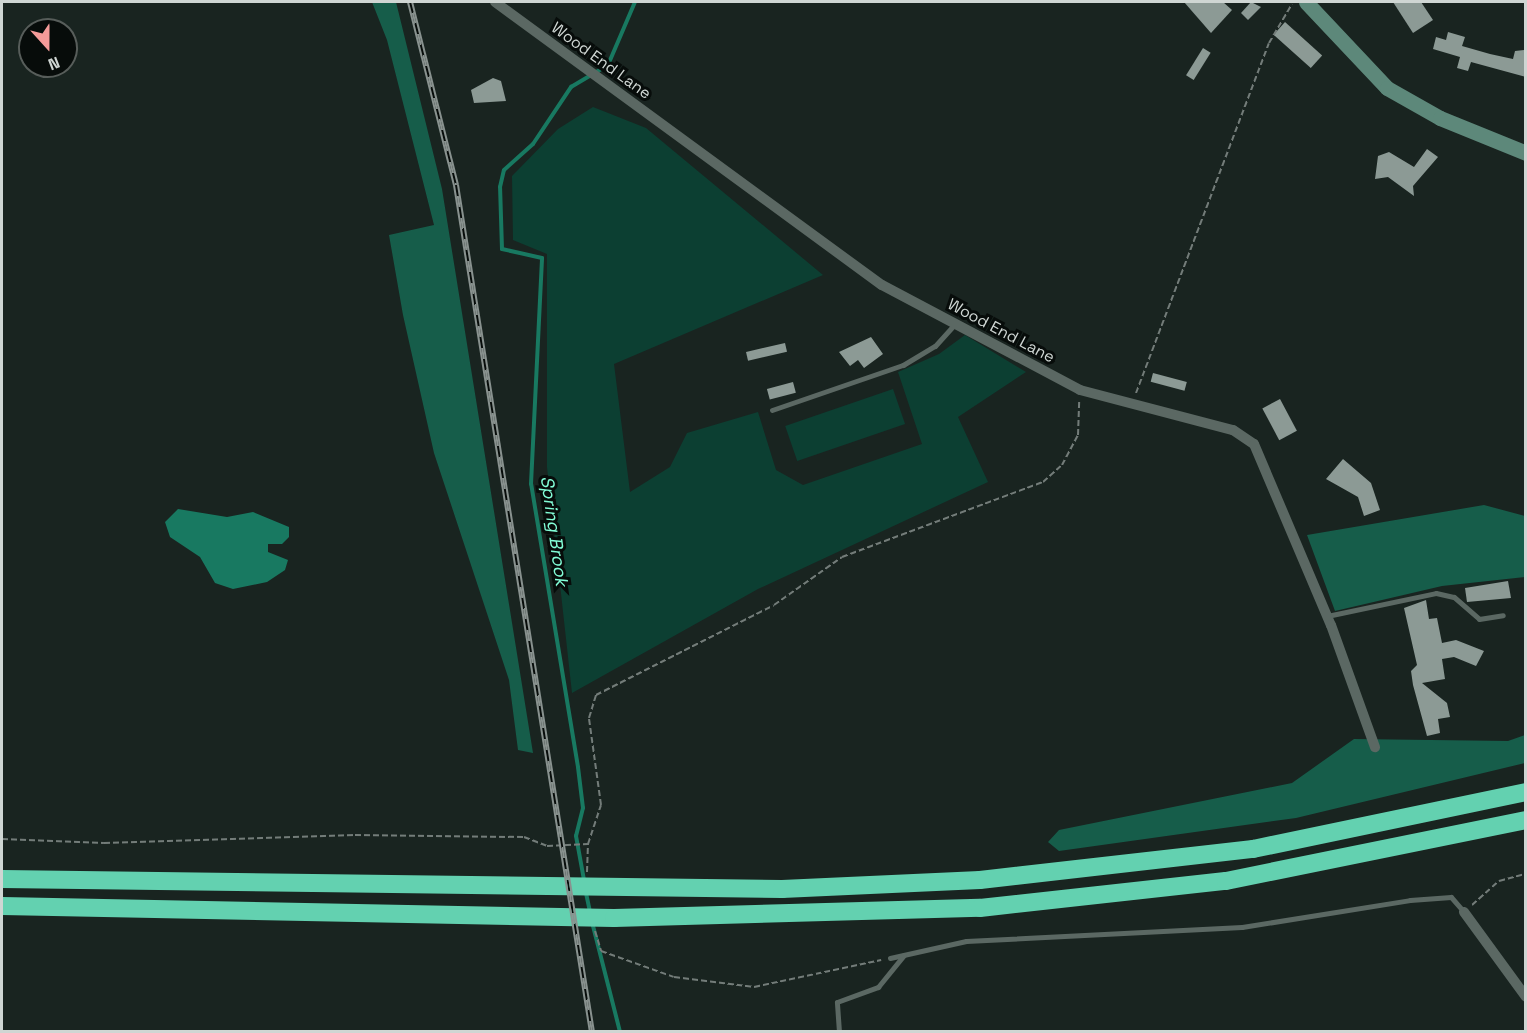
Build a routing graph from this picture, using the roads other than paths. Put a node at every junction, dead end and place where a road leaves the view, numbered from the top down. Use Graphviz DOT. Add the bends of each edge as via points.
graph roads {
  1 [pos="495,2"];
  2 [pos="1306,2"];
  3 [pos="1526,153"];
  4 [pos="955,324"];
  5 [pos="772,410"];
  6 [pos="1503,615"];
  7 [pos="1327,616"];
  8 [pos="1375,747"];
  9 [pos="1526,792"];
  10 [pos="1526,820"];
  11 [pos="2,879"];
  12 [pos="2,906"];
  13 [pos="1464,912"];
  14 [pos="904,955"];
  15 [pos="890,958"];
  16 [pos="1526,997"];
  17 [pos="839,1032"];
  1 -- 4 [label="street, Wood End Lane" via="882,285"];
  2 -- 3 [label="street" via="1387,88 1440,118"];
  4 -- 5 [label="lane" via="935,346 903,365"];
  4 -- 7 [label="street, Wood End Lane" via="1080,390 1233,430 1254,444"];
  6 -- 7 [label="lane" via="1479,619 1454,597 1436,593"];
  7 -- 8 [label="street, Wood End Lane"];
  9 -- 11 [label="highway" via="1253,849 1079,872 864,887 604,888"];
  10 -- 12 [label="highway" via="1325,864 1074,901 889,914 614,918"];
  13 -- 14 [label="lane" via="1451,897 1410,900 1242,927 966,941"];
  13 -- 16 [label="street"];
  14 -- 15 [label="lane"];
  14 -- 17 [label="lane" via="878,987 837,1002"];
}
